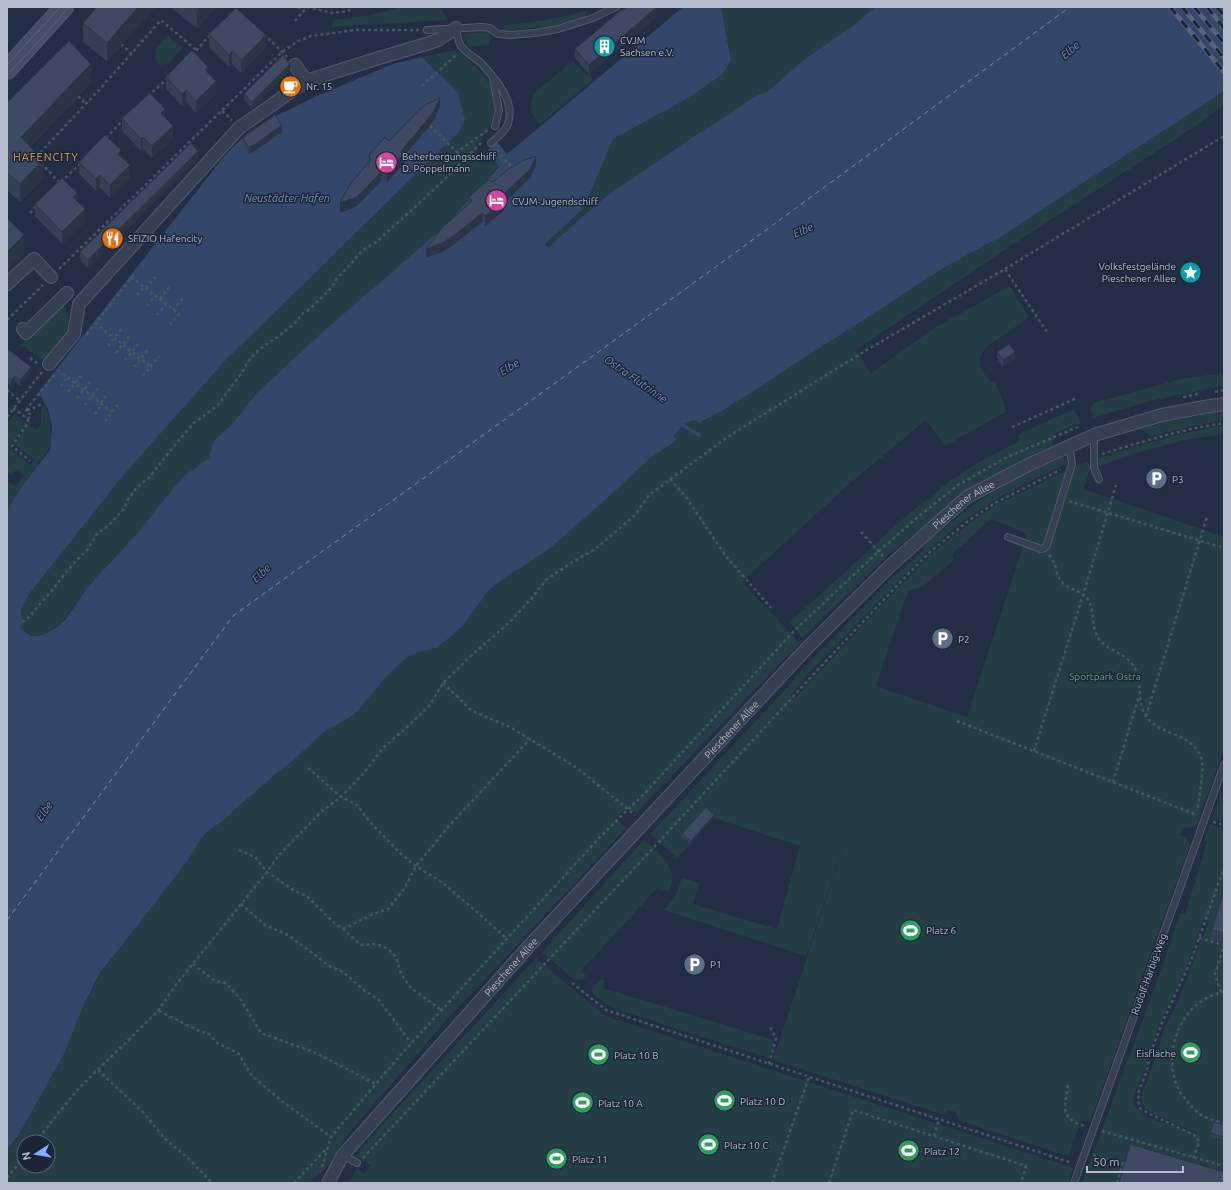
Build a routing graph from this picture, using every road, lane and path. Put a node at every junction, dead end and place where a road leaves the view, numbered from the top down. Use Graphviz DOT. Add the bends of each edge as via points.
graph roads {
  1 [pos="64,7"];
  2 [pos="298,7"];
  3 [pos="307,7"];
  4 [pos="349,7"];
  5 [pos="616,7"];
  6 [pos="295,21"];
  7 [pos="456,28"];
  8 [pos="259,30"];
  9 [pos="428,30"];
  10 [pos="211,35"];
  11 [pos="121,44"];
  12 [pos="464,49"];
  13 [pos="196,50"];
  14 [pos="282,52"];
  15 [pos="132,54"];
  16 [pos="187,60"];
  17 [pos="291,61"];
  18 [pos="7,70"];
  19 [pos="173,73"];
  20 [pos="493,78"];
  21 [pos="306,81"];
  22 [pos="422,86"];
  23 [pos="78,96"];
  24 [pos="145,99"];
  25 [pos="86,104"];
  26 [pos="222,111"];
  27 [pos="128,115"];
  28 [pos="237,126"];
  29 [pos="430,126"];
  30 [pos="495,126"];
  31 [pos="1224,136"];
  32 [pos="100,143"];
  33 [pos="491,143"];
  34 [pos="457,152"];
  35 [pos="84,160"];
  36 [pos="464,160"];
  37 [pos="517,173"];
  38 [pos="60,183"];
  39 [pos="55,188"];
  40 [pos="40,203"];
  41 [pos="30,213"];
  42 [pos="1005,269"];
  43 [pos="157,275"];
  44 [pos="51,277"];
  45 [pos="132,277"];
  46 [pos="7,284"];
  47 [pos="169,287"];
  48 [pos="145,288"];
  49 [pos="137,296"];
  50 [pos="155,296"];
  51 [pos="183,298"];
  52 [pos="160,299"];
  53 [pos="79,304"];
  54 [pos="166,304"];
  55 [pos="147,306"];
  56 [pos="173,310"];
  57 [pos="157,315"];
  58 [pos="7,320"];
  59 [pos="95,323"];
  60 [pos="170,324"];
  61 [pos="122,328"];
  62 [pos="23,329"];
  63 [pos="1047,332"];
  64 [pos="130,336"];
  65 [pos="115,338"];
  66 [pos="139,343"];
  67 [pos="123,344"];
  68 [pos="108,346"];
  69 [pos="148,350"];
  70 [pos="132,352"];
  71 [pos="116,353"];
  72 [pos="159,356"];
  73 [pos="141,359"];
  74 [pos="125,360"];
  75 [pos="53,367"];
  76 [pos="134,367"];
  77 [pos="151,367"];
  78 [pos="82,374"];
  79 [pos="143,376"];
  80 [pos="68,377"];
  81 [pos="91,380"];
  82 [pos="75,383"];
  83 [pos="61,386"];
  84 [pos="99,387"];
  85 [pos="7,390"];
  86 [pos="84,390"];
  87 [pos="68,392"];
  88 [pos="108,393"];
  89 [pos="77,398"];
  90 [pos="1077,398"];
  91 [pos="19,400"];
  92 [pos="43,403"];
  93 [pos="119,403"];
  94 [pos="102,404"];
  95 [pos="1224,404"];
  96 [pos="85,405"];
  97 [pos="29,406"];
  98 [pos="13,408"];
  99 [pos="26,410"];
  100 [pos="112,412"];
  101 [pos="95,414"];
  102 [pos="7,417"];
  103 [pos="28,419"];
  104 [pos="105,421"];
  105 [pos="1224,423"];
  106 [pos="1012,428"];
  107 [pos="1094,435"];
  108 [pos="1069,446"];
  109 [pos="1094,457"];
  110 [pos="30,461"];
  111 [pos="1072,464"];
  112 [pos="670,479"];
  113 [pos="1099,479"];
  114 [pos="1116,485"];
  115 [pos="1062,499"];
  116 [pos="1107,513"];
  117 [pos="1207,517"];
  118 [pos="861,532"];
  119 [pos="1008,537"];
  120 [pos="1200,541"];
  121 [pos="1045,548"];
  122 [pos="1224,548"];
  123 [pos="891,564"];
  124 [pos="1083,595"];
  125 [pos="772,608"];
  126 [pos="22,622"];
  127 [pos="443,683"];
  128 [pos="1139,696"];
  129 [pos="1146,716"];
  130 [pos="957,721"];
  131 [pos="530,739"];
  132 [pos="1034,751"];
  133 [pos="1224,765"];
  134 [pos="308,768"];
  135 [pos="1113,782"];
  136 [pos="341,797"];
  137 [pos="1210,821"];
  138 [pos="644,824"];
  139 [pos="1224,825"];
  140 [pos="239,850"];
  141 [pos="416,866"];
  142 [pos="1224,868"];
  143 [pos="267,872"];
  144 [pos="241,904"];
  145 [pos="343,929"];
  146 [pos="1199,938"];
  147 [pos="507,939"];
  148 [pos="1224,946"];
  149 [pos="193,964"];
  150 [pos="572,983"];
  151 [pos="1222,991"];
  152 [pos="441,1010"];
  153 [pos="158,1011"];
  154 [pos="769,1025"];
  155 [pos="411,1043"];
  156 [pos="768,1064"];
  157 [pos="98,1070"];
  158 [pos="809,1077"];
  159 [pos="376,1084"];
  160 [pos="1068,1085"];
  161 [pos="939,1120"];
  162 [pos="1224,1123"];
  163 [pos="1094,1128"];
  164 [pos="41,1134"];
  165 [pos="934,1136"];
  166 [pos="331,1137"];
  167 [pos="327,1148"];
  168 [pos="1085,1153"];
  169 [pos="343,1155"];
  170 [pos="1193,1158"];
  171 [pos="357,1163"];
  172 [pos="1123,1163"];
  173 [pos="1128,1164"];
  174 [pos="1080,1165"];
  175 [pos="16,1166"];
  176 [pos="1224,1166"];
  177 [pos="7,1178"];
  178 [pos="328,1182"];
  179 [pos="212,1183"];
  180 [pos="294,1183"];
  181 [pos="772,1183"];
  182 [pos="828,1183"];
  183 [pos="1021,1183"];
  184 [pos="1074,1183"];
  185 [pos="1117,1183"];
  1 -- 18 [label="main road"];
  2 -- 3 [label="path"];
  3 -- 4 [label="path" via="332,13 349,11"];
  3 -- 6 [label="path"];
  5 -- 7 [label="lane" via="593,18 535,33 498,34 482,26"];
  7 -- 9 [label="lane"];
  7 -- 12 [label="lane" via="459,42"];
  7 -- 21 [label="street" via="438,40"];
  8 -- 14 [label="path"];
  9 -- 14 [label="path" via="356,30 311,36 298,40"];
  10 -- 13 [label="path"];
  11 -- 15 [label="path"];
  12 -- 20 [label="lane"];
  12 -- 22 [label="path"];
  13 -- 15 [label="path" via="161,20"];
  13 -- 16 [label="path"];
  14 -- 17 [label="path"];
  14 -- 26 [label="path"];
  15 -- 25 [label="path"];
  17 -- 21 [label="street"];
  19 -- 24 [label="path"];
  20 -- 30 [label="lane" via="499,110"];
  20 -- 33 [label="lane" via="502,88 510,113 507,126"];
  21 -- 28 [label="street"];
  23 -- 25 [label="path"];
  25 -- 38 [label="path" via="35,158"];
  26 -- 28 [label="path"];
  26 -- 44 [label="path"];
  27 -- 32 [label="path"];
  28 -- 53 [label="street"];
  29 -- 34 [label="path"];
  30 -- 34 [label="path"];
  30 -- 36 [label="path"];
  31 -- 42 [label="path"];
  33 -- 37 [label="path"];
  34 -- 36 [label="path"];
  35 -- 38 [label="path"];
  36 -- 126 [label="path" via="378,241 359,254 331,288 294,324 254,354 218,405 190,428 149,478 137,487 123,510 97,534 88,549"];
  38 -- 39 [label="path"];
  40 -- 41 [label="path"];
  42 -- 63 [label="path"];
  42 -- 112 [label="path" via="788,398 729,436"];
  43 -- 48 [label="path"];
  44 -- 46 [label="street" via="34,259"];
  44 -- 58 [label="path"];
  45 -- 48 [label="path"];
  47 -- 52 [label="path"];
  48 -- 49 [label="path"];
  48 -- 50 [label="path"];
  50 -- 52 [label="path"];
  50 -- 55 [label="path"];
  51 -- 56 [label="path"];
  52 -- 54 [label="path"];
  53 -- 62 [label="street" via="65,291 26,333"];
  53 -- 75 [label="street" via="74,334"];
  54 -- 56 [label="path"];
  54 -- 57 [label="path"];
  56 -- 60 [label="path" via="179,314"];
  59 -- 65 [label="path"];
  61 -- 65 [label="path"];
  64 -- 67 [label="path"];
  65 -- 67 [label="path"];
  65 -- 68 [label="path"];
  66 -- 70 [label="path"];
  67 -- 70 [label="path"];
  67 -- 71 [label="path"];
  69 -- 73 [label="path"];
  70 -- 73 [label="path"];
  70 -- 74 [label="path"];
  72 -- 77 [label="path"];
  73 -- 76 [label="path"];
  73 -- 77 [label="path"];
  75 -- 80 [label="path"];
  75 -- 91 [label="path"];
  77 -- 79 [label="path"];
  78 -- 82 [label="path"];
  80 -- 82 [label="path"];
  80 -- 83 [label="path"];
  81 -- 86 [label="path"];
  82 -- 86 [label="path"];
  82 -- 87 [label="path"];
  84 -- 96 [label="path"];
  85 -- 91 [label="path"];
  86 -- 89 [label="path"];
  86 -- 94 [label="path"];
  88 -- 94 [label="path"];
  90 -- 106 [label="path"];
  91 -- 98 [label="path"];
  92 -- 99 [label="path"];
  93 -- 100 [label="path"];
  94 -- 100 [label="path"];
  94 -- 101 [label="path"];
  95 -- 107 [label="street, Pieschener Allee" via="1162,415"];
  97 -- 99 [label="path"];
  98 -- 102 [label="path"];
  98 -- 103 [label="path"];
  99 -- 103 [label="path" via="31,415"];
  100 -- 104 [label="path"];
  103 -- 110 [label="path" via="28,423 12,446"];
  105 -- 109 [label="path" via="1168,434"];
  107 -- 108 [label="street, Pieschener Allee"];
  107 -- 109 [label="lane"];
  108 -- 111 [label="lane"];
  108 -- 123 [label="street, Pieschener Allee" via="967,498"];
  109 -- 113 [label="lane" via="1094,468"];
  111 -- 115 [label="lane"];
  111 -- 171 [label="path" via="995,503 930,552"];
  112 -- 125 [label="path" via="686,496 725,555"];
  112 -- 127 [label="path" via="649,495 634,516 594,550 547,579 508,624"];
  114 -- 116 [label="path"];
  115 -- 116 [label="path"];
  115 -- 121 [label="lane"];
  116 -- 120 [label="path"];
  116 -- 124 [label="path"];
  117 -- 120 [label="path"];
  118 -- 123 [label="path"];
  119 -- 121 [label="lane" via="1041,549"];
  120 -- 122 [label="path"];
  120 -- 129 [label="path"];
  121 -- 124 [label="path" via="1054,562 1060,580"];
  123 -- 138 [label="street, Pieschener Allee" via="808,647"];
  124 -- 128 [label="path" via="1089,601 1099,639 1128,658 1135,668"];
  124 -- 132 [label="path"];
  127 -- 131 [label="path" via="472,710"];
  127 -- 136 [label="path" via="430,705 383,748"];
  128 -- 129 [label="path"];
  128 -- 135 [label="path"];
  129 -- 135 [label="path" via="1154,724 1186,739 1195,747 1201,758 1195,815"];
  130 -- 132 [label="path"];
  131 -- 138 [label="path" via="577,768"];
  131 -- 141 [label="path" via="448,827"];
  132 -- 135 [label="path"];
  133 -- 163 [label="lane, Rudolf-Harbig-Weg"];
  134 -- 136 [label="path"];
  136 -- 141 [label="path" via="357,805 370,822"];
  136 -- 143 [label="path" via="317,815 279,855"];
  137 -- 139 [label="path"];
  138 -- 169 [label="street, Pieschener Allee" via="494,984"];
  140 -- 143 [label="path" via="255,857"];
  141 -- 145 [label="path" via="404,889 388,909"];
  141 -- 147 [label="path" via="443,883"];
  142 -- 146 [label="path"];
  143 -- 144 [label="path"];
  143 -- 145 [label="path" via="307,896"];
  144 -- 149 [label="path"];
  144 -- 155 [label="path" via="265,925 288,935 379,1000"];
  145 -- 152 [label="path" via="361,945 377,944 388,949 396,957 401,974 411,988"];
  146 -- 148 [label="path"];
  146 -- 170 [label="path" via="1152,1049 1138,1100 1140,1108 1148,1113 1196,1136 1199,1143"];
  148 -- 151 [label="path" via="1215,974"];
  149 -- 153 [label="path"];
  149 -- 159 [label="path" via="215,980 226,983 241,1000 261,1033 316,1053"];
  150 -- 156 [label="path" via="606,1010"];
  151 -- 162 [label="path" via="1209,996 1188,1013 1181,1024 1172,1053 1174,1076 1180,1092 1200,1115"];
  153 -- 157 [label="path"];
  153 -- 166 [label="path" via="209,1034 217,1043 238,1053 252,1076"];
  154 -- 156 [label="path" via="776,1038"];
  156 -- 158 [label="path"];
  157 -- 164 [label="path" via="79,1088"];
  157 -- 179 [label="path"];
  158 -- 161 [label="path"];
  158 -- 181 [label="path"];
  160 -- 163 [label="path" via="1066,1113 1069,1120"];
  161 -- 165 [label="path"];
  161 -- 174 [label="path"];
  163 -- 168 [label="lane, Rudolf-Harbig-Weg"];
  163 -- 170 [label="path"];
  165 -- 182 [label="path" via="853,1110"];
  165 -- 183 [label="path" via="1026,1166"];
  167 -- 180 [label="path"];
  168 -- 172 [label="path"];
  168 -- 174 [label="lane, Rudolf-Harbig-Weg"];
  169 -- 171 [label="lane"];
  169 -- 178 [label="street, Pieschener Allee"];
  170 -- 176 [label="path"];
  172 -- 173 [label="path"];
  172 -- 185 [label="path"];
  174 -- 184 [label="lane, Rudolf-Harbig-Weg"];
  175 -- 177 [label="path"];
}
